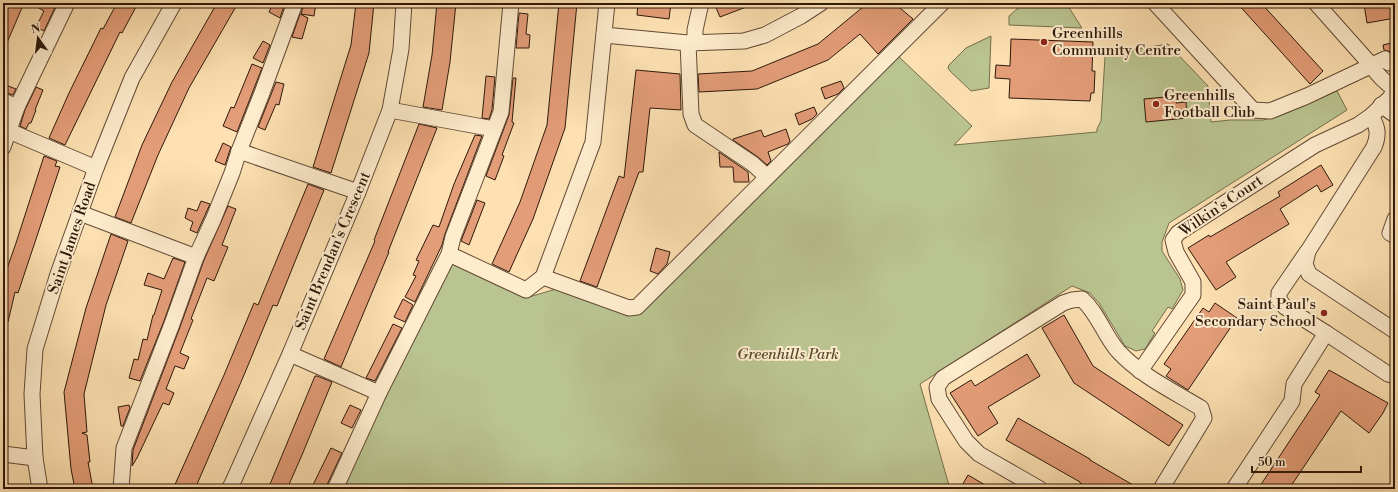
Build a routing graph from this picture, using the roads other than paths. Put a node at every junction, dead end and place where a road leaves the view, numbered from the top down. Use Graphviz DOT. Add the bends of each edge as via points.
graph roads {
  1 [pos="66,3"];
  2 [pos="174,3"];
  3 [pos="295,3"];
  4 [pos="404,3"];
  5 [pos="511,3"];
  6 [pos="608,3"];
  7 [pos="701,3"];
  8 [pos="821,3"];
  9 [pos="942,3"];
  10 [pos="1155,3"];
  11 [pos="1316,3"];
  12 [pos="604,35"];
  13 [pos="692,43"];
  14 [pos="1395,62"];
  15 [pos="1375,71"];
  16 [pos="1395,88"];
  17 [pos="3,101"];
  18 [pos="17,107"];
  19 [pos="390,110"];
  20 [pos="1376,110"];
  21 [pos="1395,115"];
  22 [pos="494,129"];
  23 [pos="9,131"];
  24 [pos="3,147"];
  25 [pos="239,151"];
  26 [pos="96,168"];
  27 [pos="767,177"];
  28 [pos="358,192"];
  29 [pos="80,213"];
  30 [pos="1395,219"];
  31 [pos="1395,236"];
  32 [pos="1308,251"];
  33 [pos="449,254"];
  34 [pos="196,257"];
  35 [pos="543,277"];
  36 [pos="1395,331"];
  37 [pos="1326,333"];
  38 [pos="290,354"];
  39 [pos="1140,371"];
  40 [pos="1395,372"];
  41 [pos="379,394"];
  42 [pos="3,454"];
  43 [pos="35,458"];
  44 [pos="40,489"];
  45 [pos="121,489"];
  46 [pos="229,489"];
  47 [pos="335,489"];
  48 [pos="1040,489"];
  49 [pos="1161,489"];
  50 [pos="1234,489"];
  1 -- 18 [label="street"];
  2 -- 26 [label="street, Saint James Road" via="132,78"];
  3 -- 25 [label="street"];
  4 -- 19 [label="street, Saint Brendan's Crescent" via="401,49"];
  5 -- 22 [label="street" via="501,112"];
  6 -- 12 [label="street"];
  7 -- 13 [label="street"];
  8 -- 13 [label="street" via="765,35 744,41"];
  9 -- 27 [label="street"];
  10 -- 15 [label="street" via="1253,110 1270,111"];
  11 -- 15 [label="street"];
  12 -- 13 [label="street"];
  12 -- 35 [label="street" via="593,142"];
  13 -- 27 [label="street" via="691,114 695,125 753,164"];
  14 -- 15 [label="street" via="1389,63 1385,60"];
  15 -- 16 [label="street"];
  16 -- 20 [label="street, Wilkin's Court" via="1390,98"];
  17 -- 18 [label="street"];
  18 -- 23 [label="street"];
  19 -- 22 [label="street"];
  19 -- 28 [label="street, Saint Brendan's Crescent"];
  20 -- 21 [label="street"];
  20 -- 32 [label="street" via="1378,129 1374,147"];
  20 -- 39 [label="street, Wilkin's Court" via="1358,125 1315,145 1178,233 1173,240 1176,252 1193,282 1193,295"];
  22 -- 33 [label="street"];
  23 -- 24 [label="street"];
  23 -- 26 [label="street"];
  25 -- 28 [label="street"];
  25 -- 34 [label="street"];
  26 -- 29 [label="street, Saint James Road"];
  27 -- 35 [label="street" via="637,307 629,308"];
  28 -- 38 [label="street, Saint Brendan's Crescent"];
  29 -- 34 [label="street"];
  29 -- 43 [label="street, Saint James Road" via="35,350 32,394"];
  30 -- 31 [label="street" via="1390,233"];
  32 -- 36 [label="street" via="1305,264 1309,274"];
  32 -- 37 [label="street" via="1279,293 1279,300 1285,307"];
  33 -- 35 [label="street" via="526,290"];
  33 -- 41 [label="street"];
  34 -- 45 [label="street" via="124,448"];
  37 -- 40 [label="street" via="1388,374"];
  37 -- 50 [label="street" via="1294,384 1292,401"];
  38 -- 41 [label="street"];
  38 -- 46 [label="street, Saint Brendan's Crescent"];
  39 -- 48 [label="street" via="1117,350 1089,305 1082,299 1063,304 943,378 937,387 939,400 966,441 979,454"];
  39 -- 49 [label="street" via="1201,408 1204,418"];
  41 -- 47 [label="street"];
  42 -- 43 [label="street"];
  43 -- 44 [label="street, Saint James Road"];
}
